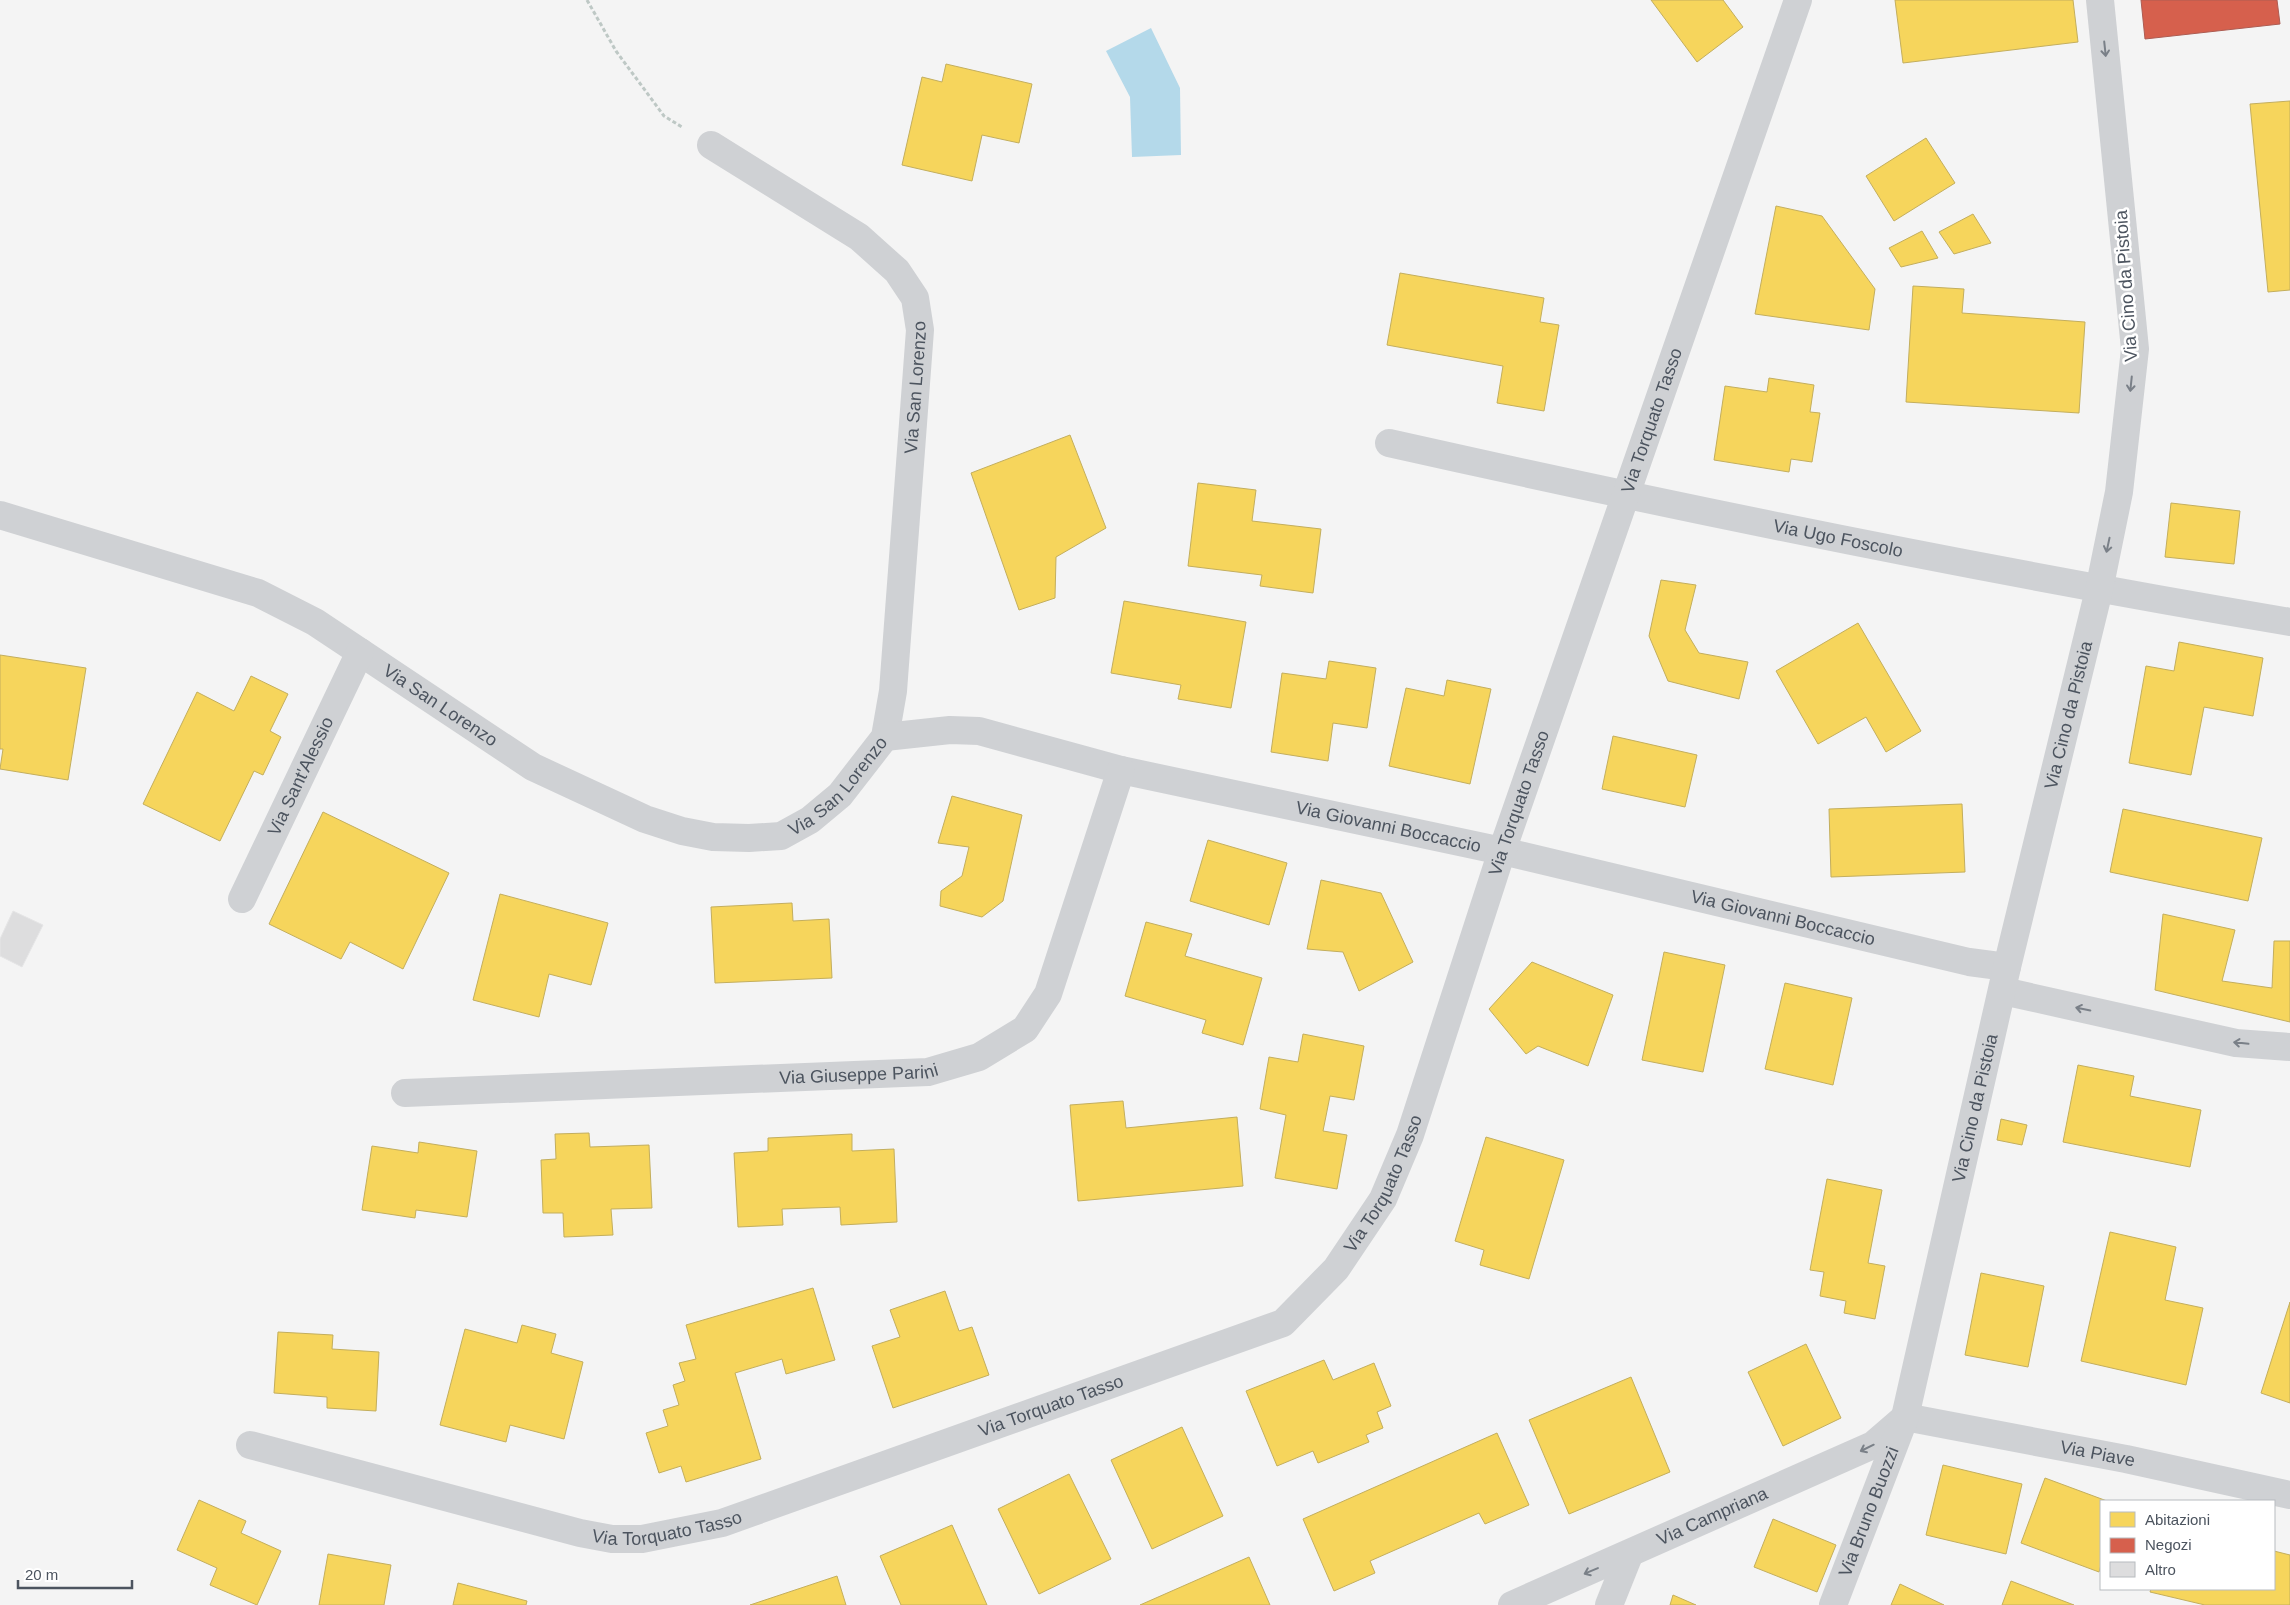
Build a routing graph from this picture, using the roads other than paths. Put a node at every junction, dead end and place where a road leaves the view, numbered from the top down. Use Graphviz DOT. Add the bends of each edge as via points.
graph roads {
  1 [pos="1798,0"];
  2 [pos="2100,0"];
  3 [pos="710,145"];
  4 [pos="1389,444"];
  5 [pos="1625,496"];
  6 [pos="0,515"];
  7 [pos="2099,590"];
  8 [pos="2290,622"];
  9 [pos="360,652"];
  10 [pos="885,737"];
  11 [pos="1121,770"];
  12 [pos="1502,851"];
  13 [pos="242,899"];
  14 [pos="2005,979"];
  15 [pos="2290,1046"];
  16 [pos="405,1094"];
  17 [pos="1905,1418"];
  18 [pos="250,1445"];
  19 [pos="2290,1495"];
  20 [pos="1629,1555"];
  21 [pos="1512,1605"];
  22 [pos="1609,1605"];
  23 [pos="1833,1605"];
  1 -- 5 [label="street, Via Torquato Tasso"];
  2 -- 7 [label="street, Via Cino da Pistoia, one-way" via="2135,349 2119,492"];
  3 -- 10 [label="street, Via San Lorenzo" via="858,237 897,271 915,298 920,330 893,691"];
  4 -- 5 [label="street, Via Ugo Foscolo"];
  5 -- 7 [label="street, Via Ugo Foscolo"];
  5 -- 12 [label="street, Via Torquato Tasso"];
  6 -- 9 [label="street, Via San Lorenzo" via="258,592 315,622"];
  7 -- 8 [label="street, Via Ugo Foscolo"];
  7 -- 14 [label="street, Via Cino da Pistoia"];
  9 -- 10 [label="street, Via San Lorenzo" via="533,767 644,819 713,837 781,836 810,820 840,795"];
  9 -- 13 [label="street, Via Sant'Alessio"];
  10 -- 11 [label="street, Via Giovanni Boccaccio" via="921,732 979,731"];
  11 -- 12 [label="street, Via Giovanni Boccaccio"];
  11 -- 16 [label="street, Via Giuseppe Parini" via="1048,994 1025,1029 979,1057 928,1072"];
  12 -- 14 [label="street, Via Giovanni Boccaccio" via="1969,962"];
  12 -- 18 [label="street, Via Torquato Tasso" via="1410,1135 1383,1199 1336,1269 1283,1324 722,1523 642,1539 612,1539 580,1533"];
  15 -- 14 [label="street, Via Giovanni Boccaccio, one-way" via="2236,1043"];
  14 -- 17 [label="street, Via Cino da Pistoia"];
  17 -- 19 [label="street, Via Piave" via="2126,1459"];
  17 -- 20 [label="street, Via Campriana, one-way" via="1873,1445"];
  17 -- 23 [label="street, Via Bruno Buozzi"];
  20 -- 21 [label="street, Via Campriana, one-way"];
  20 -- 22 [label="street"];
}
